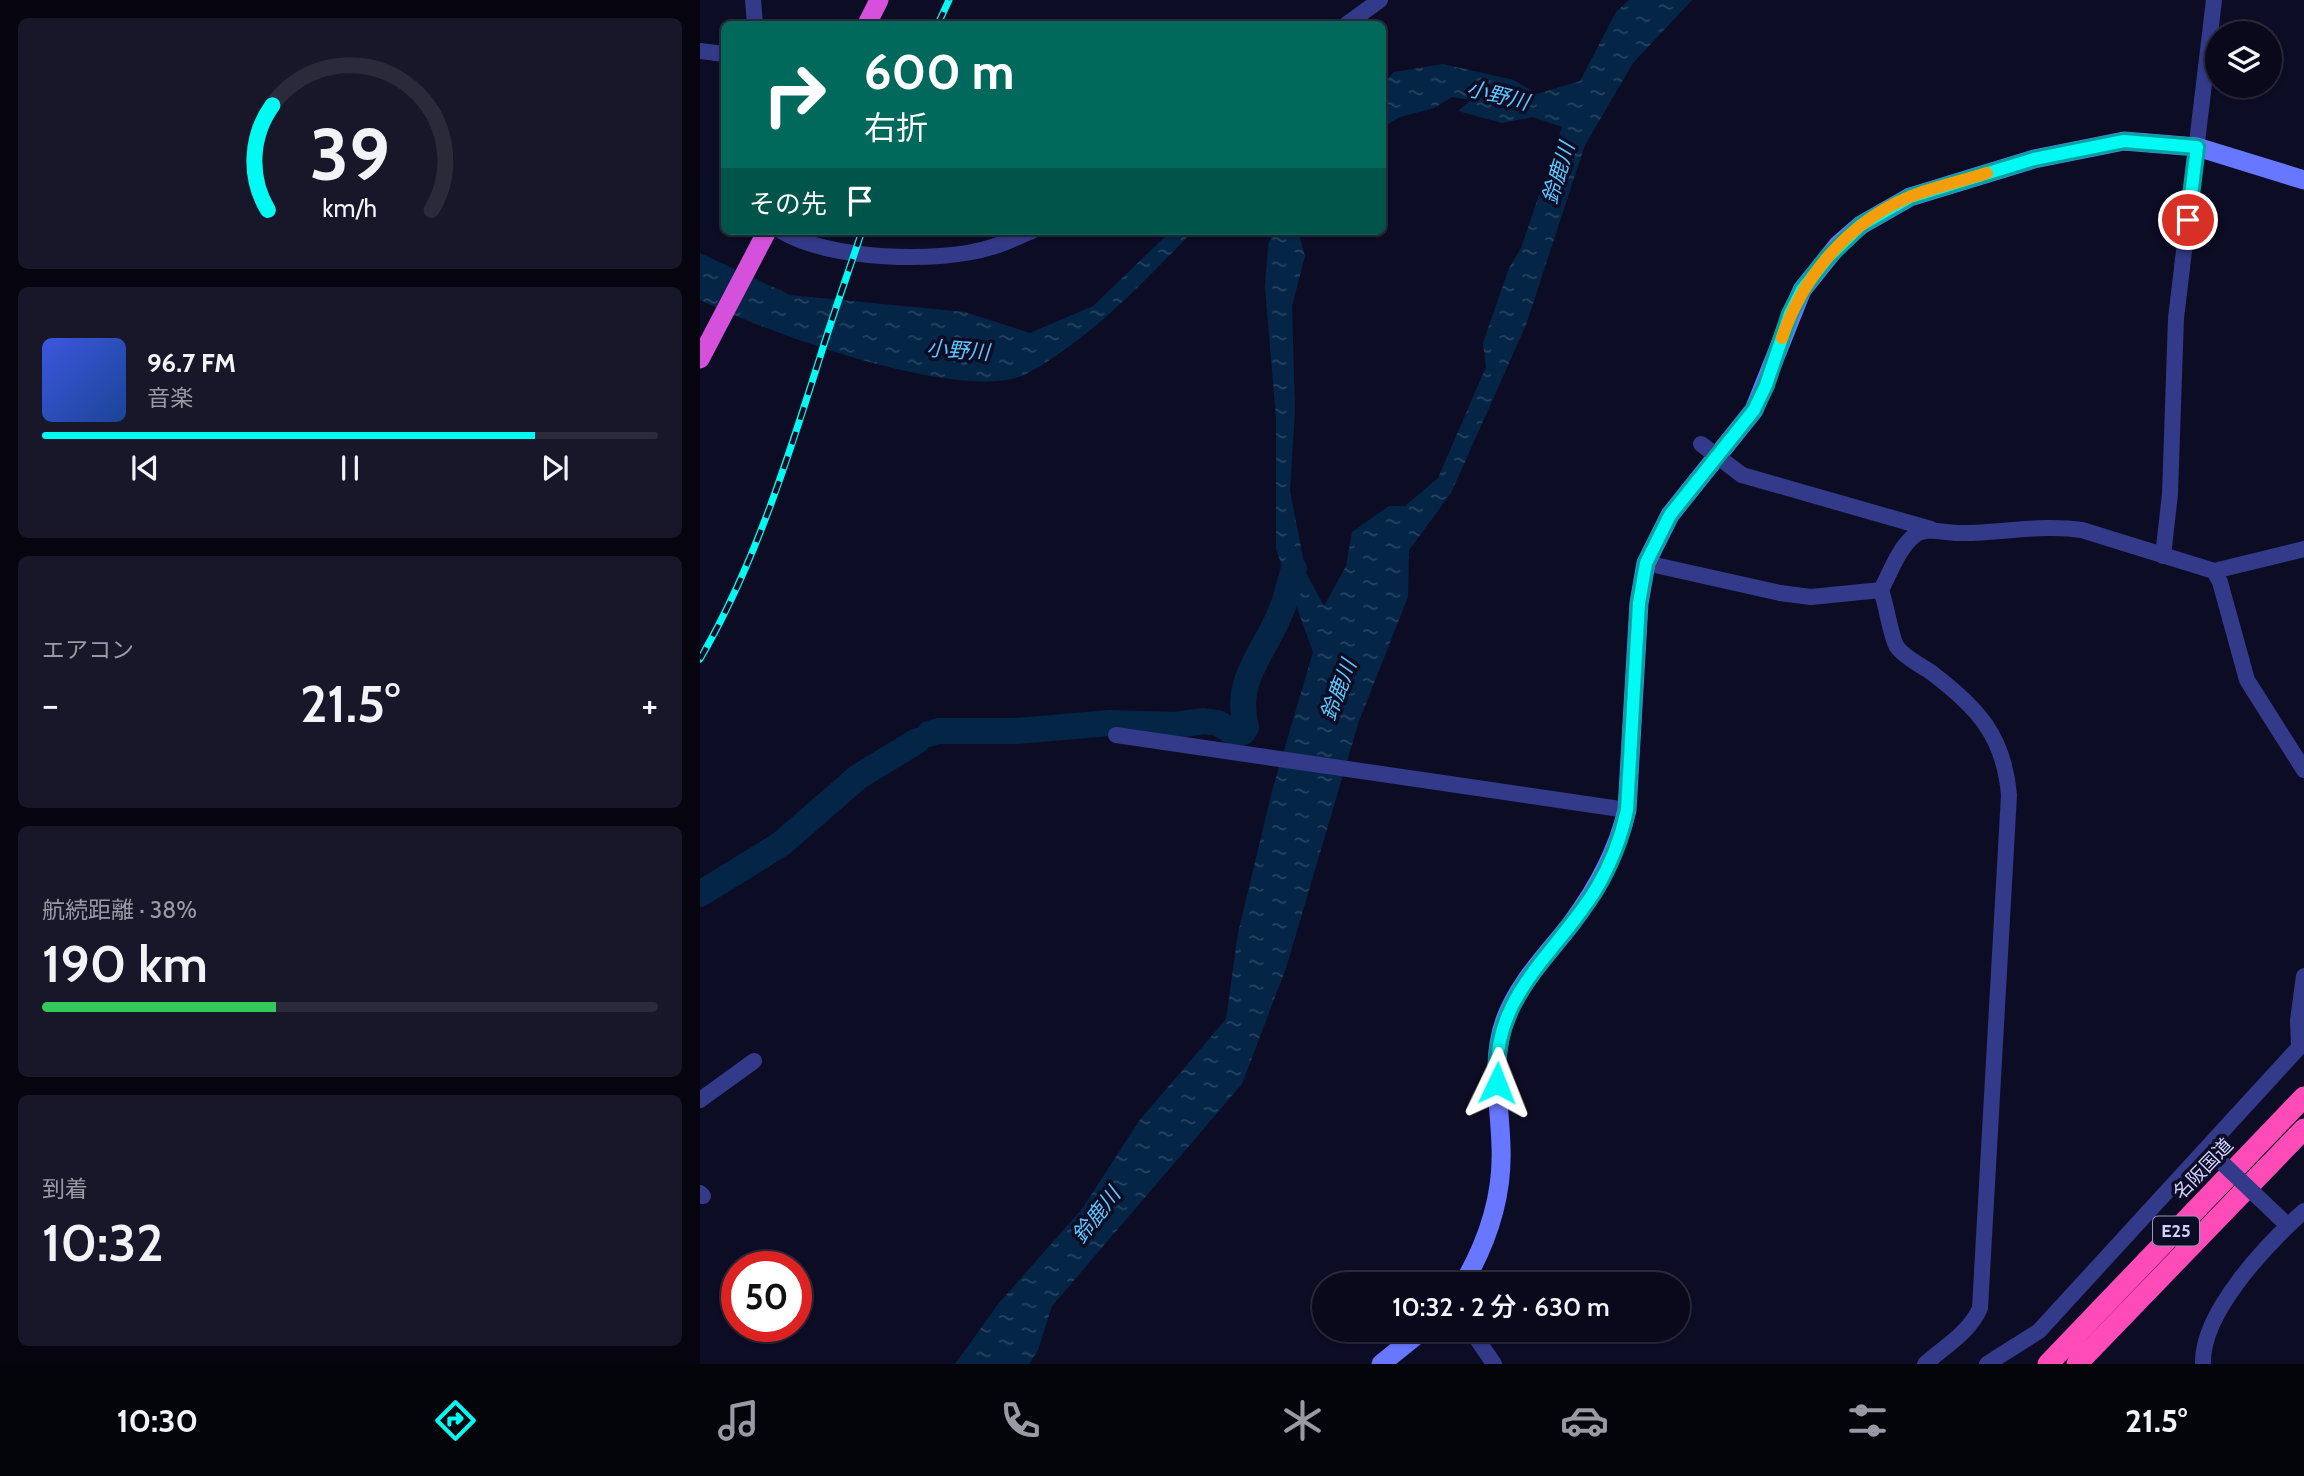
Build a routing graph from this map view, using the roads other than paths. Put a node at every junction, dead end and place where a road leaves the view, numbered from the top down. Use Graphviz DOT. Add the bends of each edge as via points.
graph roads {
  1 [pos="753,0"];
  2 [pos="879,0"];
  3 [pos="1380,0"];
  4 [pos="2214,0"];
  5 [pos="755,21"];
  6 [pos="868,21"];
  7 [pos="1351,21"];
  8 [pos="700,51"];
  9 [pos="721,54"];
  10 [pos="2197,147"];
  11 [pos="2304,180"];
  12 [pos="789,235"];
  13 [pos="1023,235"];
  14 [pos="764,237"];
  15 [pos="702,351"];
  16 [pos="1700,444"];
  17 [pos="1936,532"];
  18 [pos="2304,549"];
  19 [pos="2164,556"];
  20 [pos="1646,563"];
  21 [pos="2214,571"];
  22 [pos="1881,590"];
  23 [pos="1116,735"];
  24 [pos="2304,770"];
  25 [pos="1627,810"];
  26 [pos="2304,976"];
  27 [pos="2302,1044"];
  28 [pos="754,1060"];
  29 [pos="2304,1097"];
  30 [pos="700,1100"];
  31 [pos="2304,1129"];
  32 [pos="2212,1153"];
  33 [pos="2304,1211"];
  34 [pos="2285,1223"];
  35 [pos="2186,1251"];
  36 [pos="1469,1272"];
  37 [pos="1408,1342"];
  38 [pos="1479,1342"];
  39 [pos="1381,1364"];
  40 [pos="1494,1364"];
  41 [pos="1925,1364"];
  42 [pos="1987,1364"];
  43 [pos="2048,1364"];
  44 [pos="2077,1364"];
  45 [pos="2097,1364"];
  46 [pos="2203,1364"];
  1 -- 5 [label="street"];
  2 -- 6 [label="highway"];
  3 -- 7 [label="street"];
  4 -- 10 [label="street"];
  8 -- 9 [label="street"];
  10 -- 11 [label="main road"];
  10 -- 19 [label="street" via="2176,318"];
  10 -- 20 [label="main road" via="2124,141 2034,159 1910,197 1861,225 1838,245 1802,290 1754,410 1670,515"];
  12 -- 13 [label="street" via="815,248 839,252 946,257 992,248"];
  14 -- 15 [label="highway"];
  16 -- 17 [label="street, bridge" via="1742,475"];
  17 -- 19 [label="street" via="2063,527"];
  17 -- 22 [label="street" via="1915,535"];
  18 -- 21 [label="street"];
  19 -- 21 [label="street"];
  20 -- 22 [label="street" via="1811,597"];
  20 -- 25 [label="main road" via="1639,603"];
  21 -- 24 [label="street" via="2247,680"];
  22 -- 41 [label="street" via="1897,647 1961,695 1998,742 2009,795 1980,1308 1965,1330"];
  23 -- 25 [label="street"];
  25 -- 36 [label="main road" via="1616,850 1596,889 1532,971 1504,1021 1496,1065 1500,1178 1485,1240"];
  26 -- 27 [label="street" via="2298,1020"];
  27 -- 32 [label="street"];
  28 -- 30 [label="street"];
  29 -- 43 [label="highway, 名阪国道 / E25"];
  31 -- 35 [label="highway, E25"];
  32 -- 34 [label="street, bridge"];
  32 -- 42 [label="street" via="2039,1331"];
  33 -- 34 [label="street"];
  34 -- 46 [label="street" via="2216,1312 2202,1349"];
  35 -- 44 [label="highway, E25"];
  35 -- 45 [label="highway"];
  37 -- 39 [label="main road"];
  38 -- 40 [label="street"];
}
